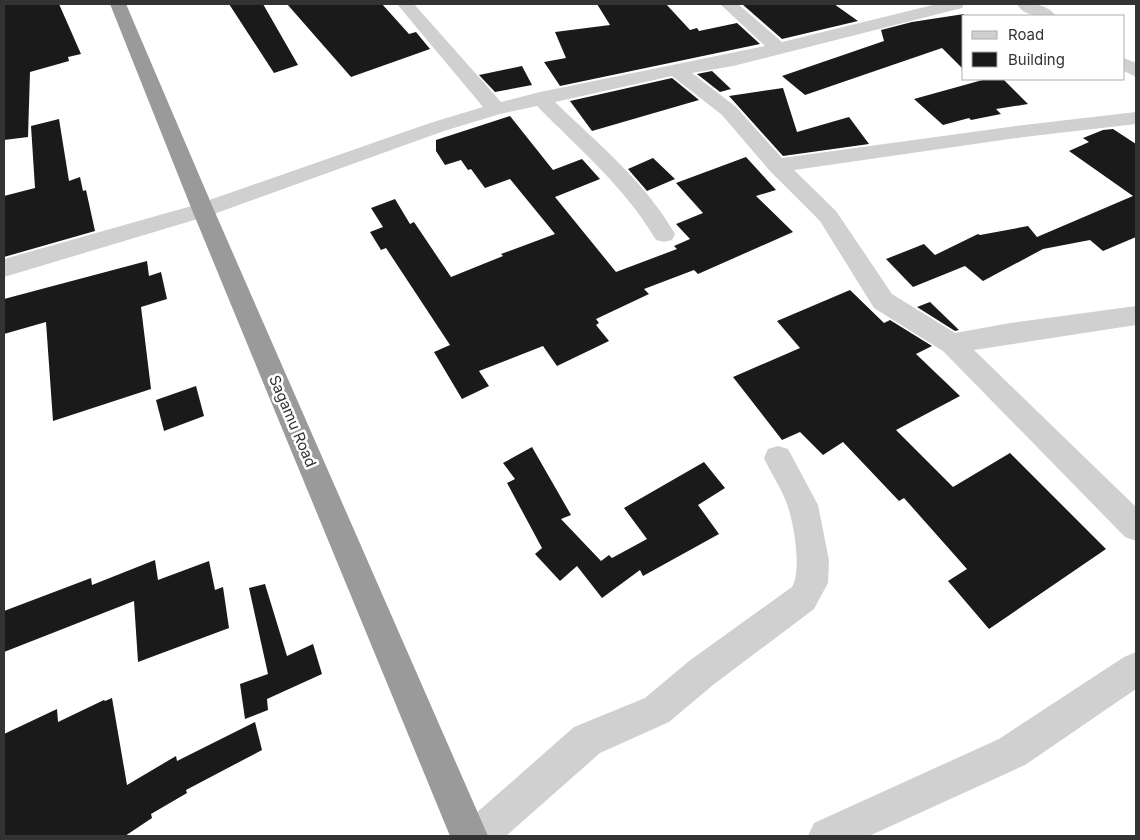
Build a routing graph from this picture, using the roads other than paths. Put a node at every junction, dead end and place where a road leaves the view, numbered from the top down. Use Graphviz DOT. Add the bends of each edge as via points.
graph roads {
  1 [pos="118,4"];
  2 [pos="406,4"];
  3 [pos="728,4"];
  4 [pos="956,4"];
  5 [pos="1025,4"];
  6 [pos="1045,15"];
  7 [pos="778,48"];
  8 [pos="676,70"];
  9 [pos="540,98"];
  10 [pos="496,109"];
  11 [pos="1136,118"];
  12 [pos="777,166"];
  13 [pos="203,210"];
  14 [pos="664,234"];
  15 [pos="4,268"];
  16 [pos="1136,315"];
  17 [pos="952,344"];
  18 [pos="778,458"];
  19 [pos="1136,527"];
  20 [pos="1136,669"];
  21 [pos="470,836"];
  22 [pos="478,836"];
  23 [pos="827,836"];
  1 -- 13 [label="highway, Sagamu Road"];
  2 -- 10 [label="street"];
  3 -- 7 [label="street"];
  4 -- 7 [label="street"];
  5 -- 6 [label="street"];
  7 -- 8 [label="street"];
  8 -- 9 [label="street"];
  8 -- 12 [label="street" via="729,111"];
  9 -- 10 [label="street"];
  9 -- 14 [label="street" via="610,166 657,220"];
  10 -- 13 [label="street"];
  11 -- 12 [label="street"];
  12 -- 17 [label="street" via="828,216 883,300"];
  13 -- 15 [label="street"];
  13 -- 21 [label="highway, Sagamu Road"];
  16 -- 17 [label="street"];
  17 -- 19 [label="street"];
  18 -- 22 [label="street" via="803,505 813,560 812,583 803,598 701,673 657,710 587,740"];
  20 -- 23 [label="street" via="1012,752"];
}
